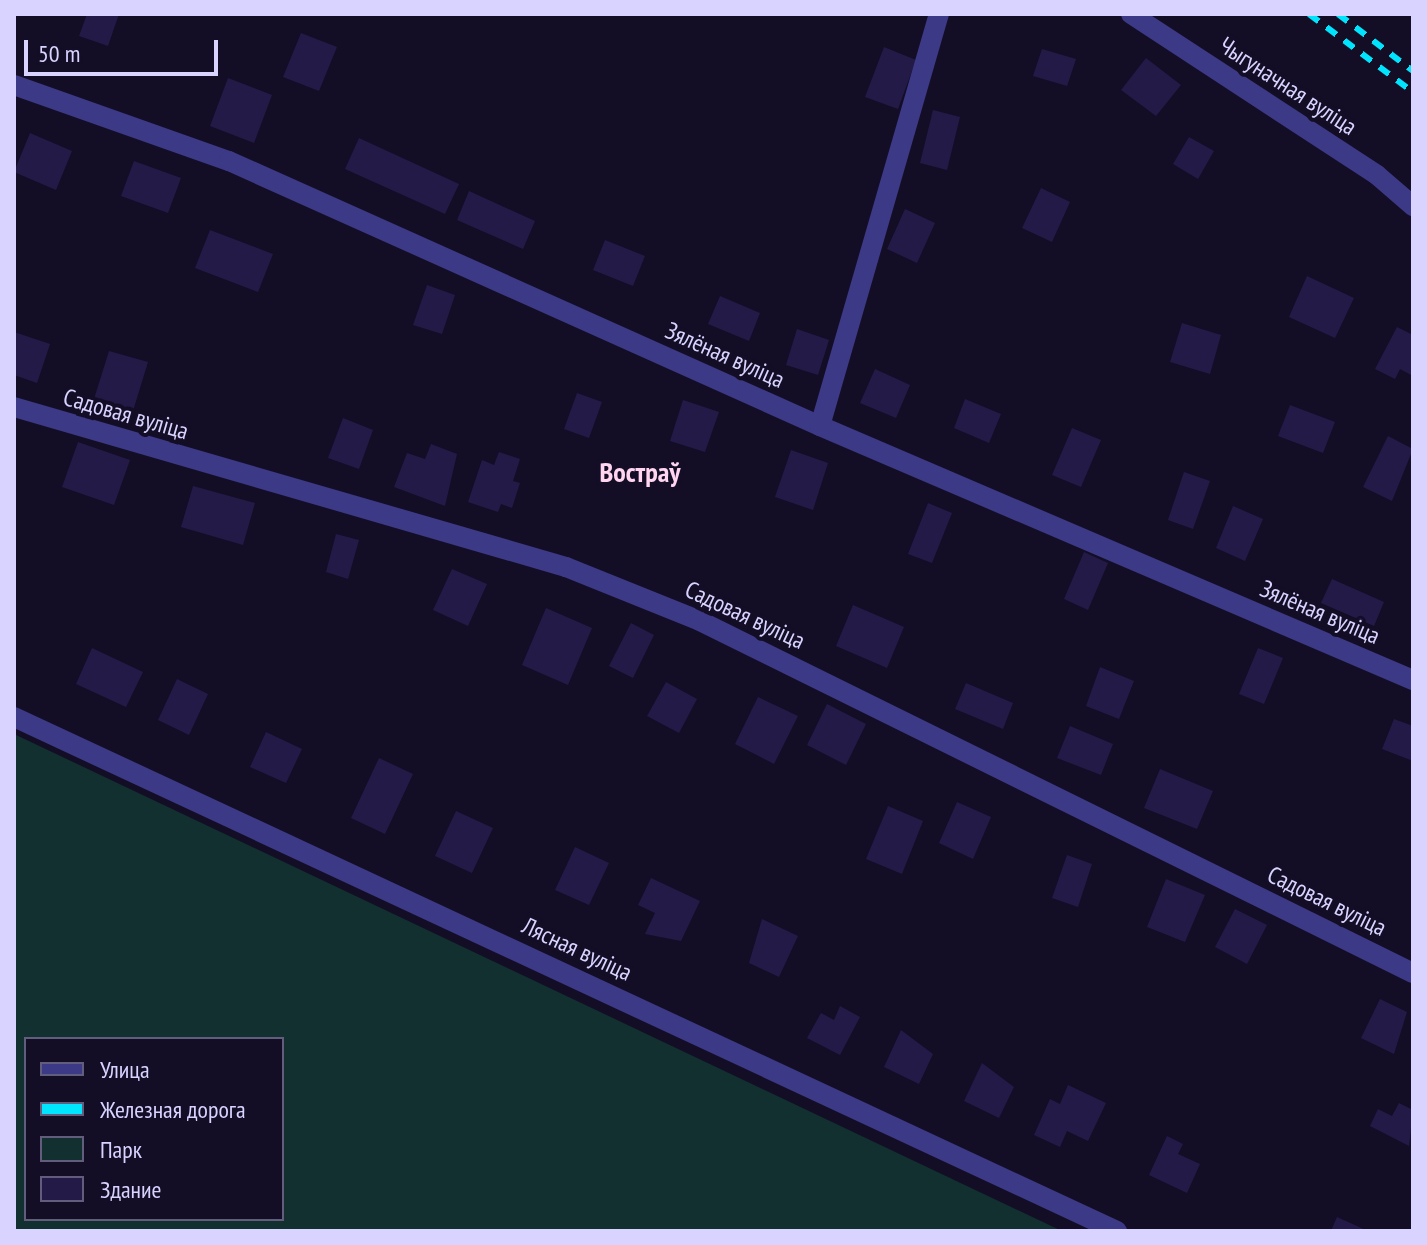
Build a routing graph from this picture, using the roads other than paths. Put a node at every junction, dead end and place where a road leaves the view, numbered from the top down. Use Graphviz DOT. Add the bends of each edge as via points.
graph roads {
  1 [pos="939,14"];
  2 [pos="1131,14"];
  3 [pos="14,85"];
  4 [pos="1413,206"];
  5 [pos="14,407"];
  6 [pos="820,426"];
  7 [pos="1413,680"];
  8 [pos="14,717"];
  9 [pos="1413,973"];
  10 [pos="1117,1231"];
  1 -- 6 [label="street"];
  2 -- 4 [label="street, Чыгуначная вуліца" via="1377,175"];
  3 -- 6 [label="street, Зялёная вуліца" via="229,161"];
  5 -- 9 [label="street, Садовая вуліца" via="566,567 700,621"];
  6 -- 7 [label="street, Зялёная вуліца"];
  8 -- 10 [label="street, Лясная вуліца"];
}
